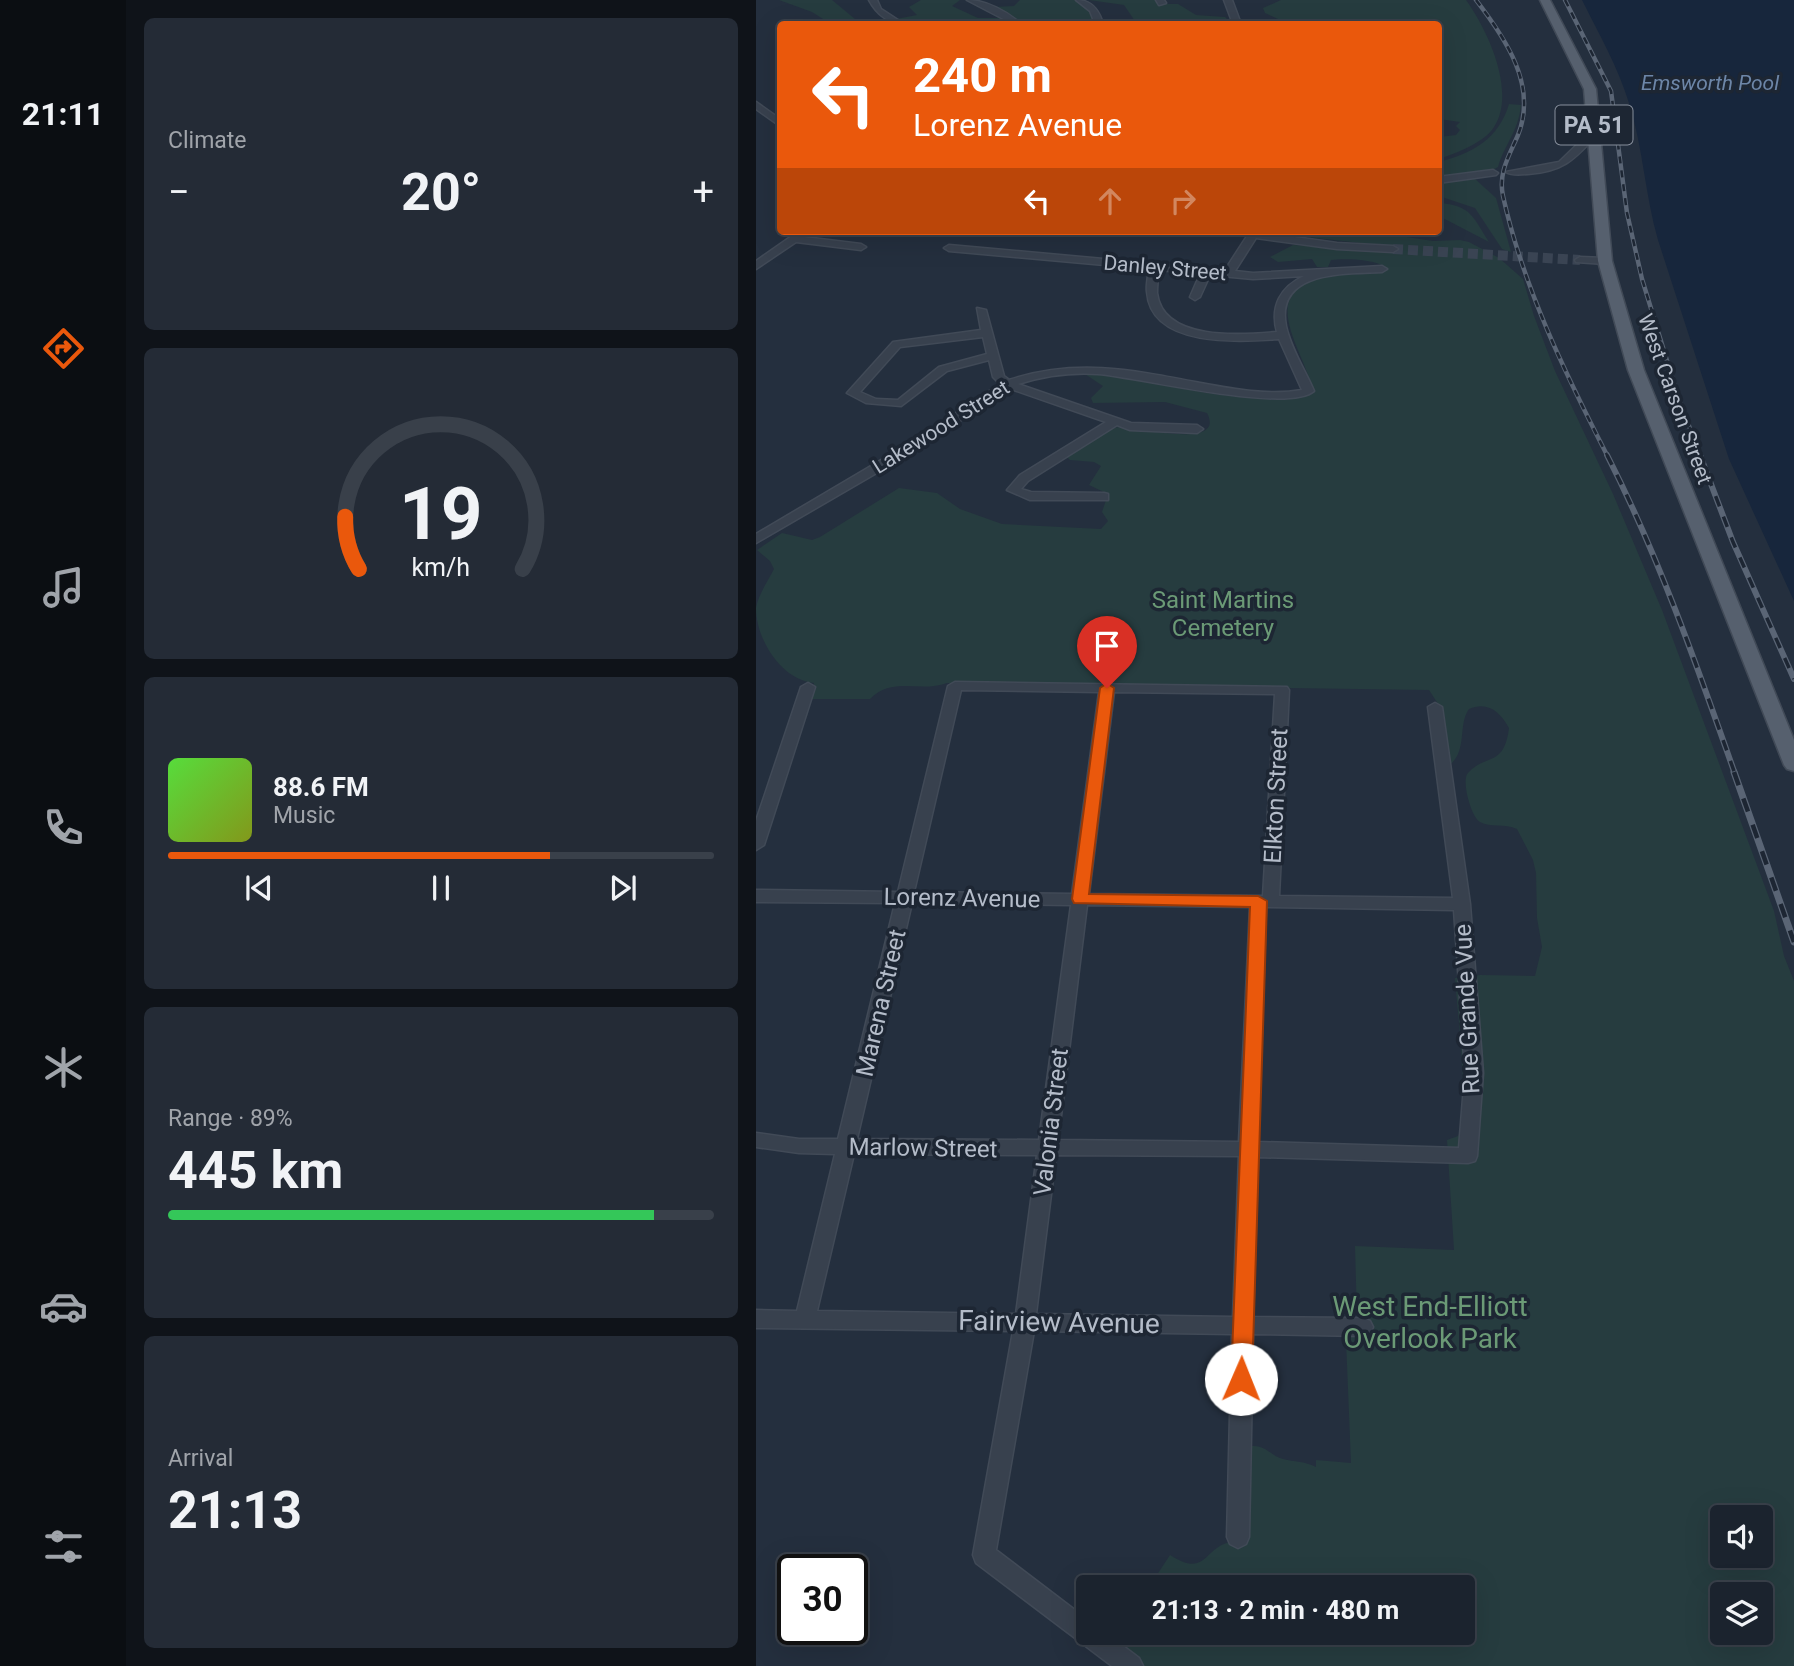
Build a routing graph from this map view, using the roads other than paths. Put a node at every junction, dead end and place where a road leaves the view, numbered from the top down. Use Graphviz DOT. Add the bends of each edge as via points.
graph roads {
  1 [pos="871,0"];
  2 [pos="971,0"];
  3 [pos="1080,0"];
  4 [pos="1228,0"];
  5 [pos="1545,0"];
  6 [pos="896,21"];
  7 [pos="1015,21"];
  8 [pos="1098,21"];
  9 [pos="1236,21"];
  10 [pos="756,105"];
  11 [pos="777,121"];
  12 [pos="1595,132"];
  13 [pos="1511,172"];
  14 [pos="1493,173"];
  15 [pos="1442,179"];
  16 [pos="800,235"];
  17 [pos="1251,235"];
  18 [pos="1259,235"];
  19 [pos="795,239"];
  20 [pos="861,247"];
  21 [pos="949,248"];
  22 [pos="1393,249"];
  23 [pos="1580,260"];
  24 [pos="1605,261"];
  25 [pos="756,266"];
  26 [pos="1154,267"];
  27 [pos="1382,269"];
  28 [pos="1206,272"];
  29 [pos="1328,272"];
  30 [pos="1228,274"];
  31 [pos="1195,297"];
  32 [pos="981,310"];
  33 [pos="986,333"];
  34 [pos="1283,335"];
  35 [pos="992,356"];
  36 [pos="1007,384"];
  37 [pos="1116,421"];
  38 [pos="1197,429"];
  39 [pos="1104,497"];
  40 [pos="756,539"];
  41 [pos="808,687"];
  42 [pos="1107,688"];
  43 [pos="1435,707"];
  44 [pos="1794,765"];
  45 [pos="756,845"];
  46 [pos="756,896"];
  47 [pos="905,898"];
  48 [pos="1080,899"];
  49 [pos="1264,901"];
  50 [pos="1462,904"];
  51 [pos="756,1140"];
  52 [pos="846,1147"];
  53 [pos="1048,1149"];
  54 [pos="1249,1149"];
  55 [pos="1468,1156"];
  56 [pos="756,1319"];
  57 [pos="805,1319"];
  58 [pos="1025,1322"];
  59 [pos="1243,1326"];
  60 [pos="1363,1327"];
  61 [pos="1238,1537"];
  62 [pos="1130,1666"];
  1 -- 6 [label="street"];
  2 -- 7 [label="street"];
  3 -- 8 [label="street" via="1094,10"];
  4 -- 9 [label="street"];
  5 -- 12 [label="main road, West Carson Street / PA 51" via="1590,89"];
  10 -- 11 [label="street"];
  12 -- 13 [label="street" via="1559,165"];
  12 -- 24 [label="main road, West Carson Street / PA 51"];
  14 -- 15 [label="street"];
  16 -- 19 [label="street"];
  17 -- 30 [label="street"];
  18 -- 22 [label="street"];
  19 -- 20 [label="street"];
  19 -- 25 [label="street"];
  21 -- 26 [label="street, Danley Street"];
  23 -- 24 [label="street"];
  24 -- 44 [label="main road, West Carson Street / PA 51" via="1636,370"];
  26 -- 28 [label="street, Danley Street"];
  26 -- 34 [label="street" via="1150,283 1157,308 1166,321 1179,328 1226,338"];
  27 -- 29 [label="street, Danley Street"];
  28 -- 30 [label="street, Danley Street"];
  28 -- 31 [label="street"];
  29 -- 30 [label="street, Danley Street"];
  29 -- 34 [label="street" via="1288,291 1281,306"];
  32 -- 33 [label="street"];
  33 -- 35 [label="street"];
  33 -- 35 [label="street" via="897,344 853,393 875,402 901,403 943,369"];
  34 -- 36 [label="street, Lakewood Street" via="1308,391 1301,394 1244,393 1096,369 1046,372"];
  35 -- 36 [label="street" via="999,377"];
  36 -- 37 [label="street"];
  36 -- 40 [label="street, Lakewood Street" via="919,443"];
  37 -- 38 [label="street" via="1130,426"];
  37 -- 39 [label="street" via="1024,478 1013,490 1030,496"];
  41 -- 45 [label="street"];
  42 -- 47 [label="street, Marena Street" via="955,686"];
  42 -- 48 [label="street, Valonia Street"];
  42 -- 49 [label="street, Elkton Street" via="1282,690"];
  43 -- 50 [label="street, Rue Grande Vue"];
  46 -- 47 [label="street, Lorenz Avenue"];
  47 -- 48 [label="street, Lorenz Avenue"];
  47 -- 52 [label="street, Marena Street"];
  48 -- 49 [label="street, Lorenz Avenue"];
  48 -- 53 [label="street, Valonia Street"];
  49 -- 50 [label="street, Lorenz Avenue"];
  49 -- 54 [label="street, Elkton Street"];
  50 -- 55 [label="street, Rue Grande Vue" via="1474,1073"];
  51 -- 52 [label="street, Marlow Street"];
  52 -- 53 [label="street, Marlow Street"];
  52 -- 57 [label="street, Marena Street"];
  53 -- 54 [label="street, Marlow Street"];
  53 -- 58 [label="street, Valonia Street"];
  54 -- 55 [label="street, Marlow Street"];
  54 -- 59 [label="street, Elkton Street"];
  56 -- 57 [label="street, Fairview Avenue"];
  57 -- 58 [label="street, Fairview Avenue"];
  58 -- 59 [label="street, Fairview Avenue"];
  58 -- 62 [label="street, Valonia Street" via="984,1555"];
  59 -- 60 [label="street, Fairview Avenue"];
  59 -- 61 [label="street, Elkton Street"];
}
